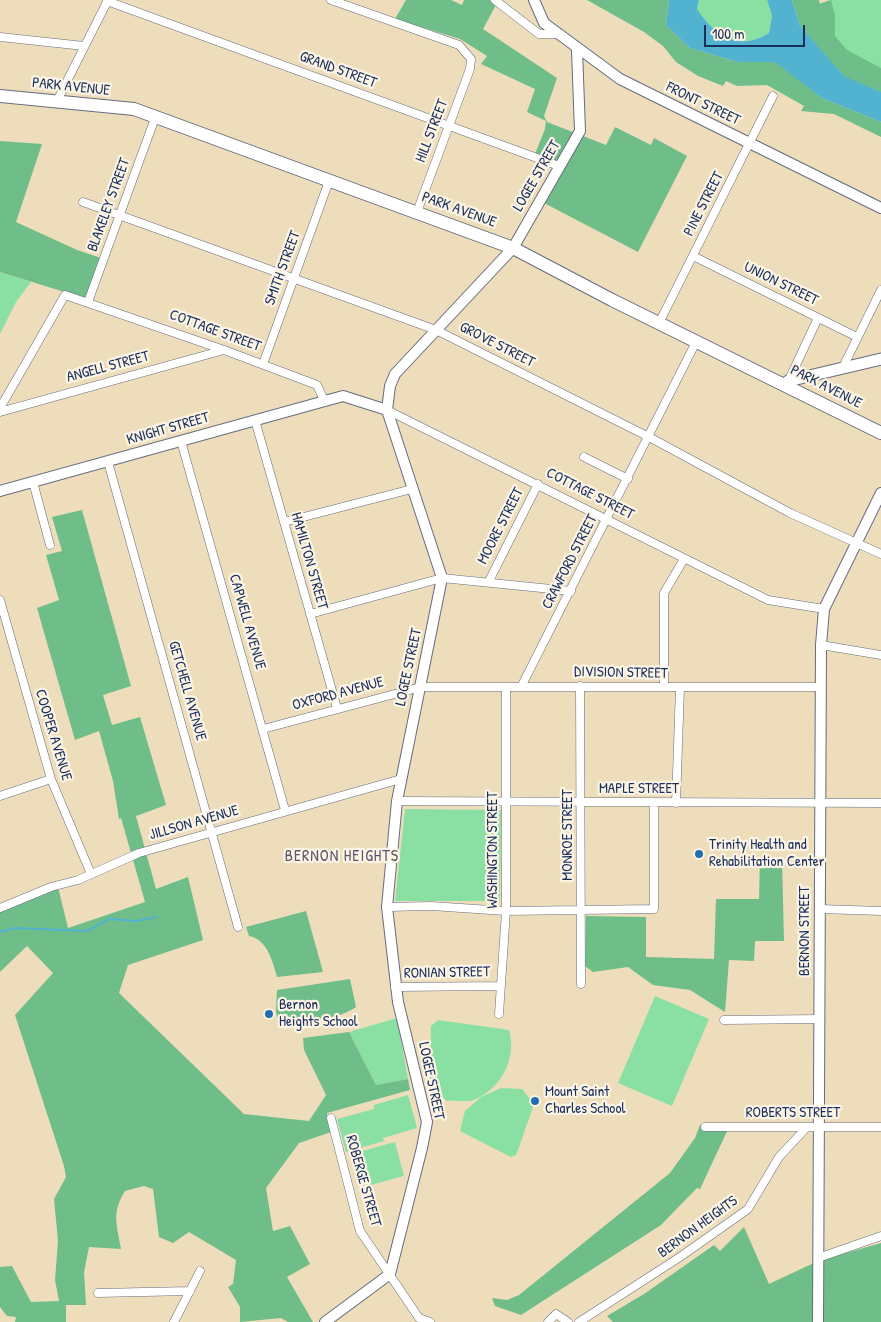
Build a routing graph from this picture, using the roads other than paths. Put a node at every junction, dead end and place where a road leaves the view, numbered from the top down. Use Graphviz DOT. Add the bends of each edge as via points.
graph roads {
  1 [pos="331,0"];
  2 [pos="495,0"];
  3 [pos="534,0"];
  4 [pos="107,1"];
  5 [pos="557,34"];
  6 [pos="0,37"];
  7 [pos="84,46"];
  8 [pos="577,50"];
  9 [pos="0,96"];
  10 [pos="773,96"];
  11 [pos="57,101"];
  12 [pos="155,118"];
  13 [pos="448,125"];
  14 [pos="750,143"];
  15 [pos="559,166"];
  16 [pos="329,181"];
  17 [pos="84,202"];
  18 [pos="881,208"];
  19 [pos="417,212"];
  20 [pos="120,216"];
  21 [pos="513,248"];
  22 [pos="693,256"];
  23 [pos="292,279"];
  24 [pos="881,290"];
  25 [pos="88,302"];
  26 [pos="818,318"];
  27 [pos="659,323"];
  28 [pos="436,330"];
  29 [pos="857,337"];
  30 [pos="696,342"];
  31 [pos="224,350"];
  32 [pos="881,359"];
  33 [pos="263,364"];
  34 [pos="843,367"];
  35 [pos="787,383"];
  36 [pos="343,396"];
  37 [pos="324,400"];
  38 [pos="0,410"];
  39 [pos="387,410"];
  40 [pos="255,420"];
  41 [pos="881,433"];
  42 [pos="649,437"];
  43 [pos="181,441"];
  44 [pos="584,457"];
  45 [pos="108,462"];
  46 [pos="628,479"];
  47 [pos="33,482"];
  48 [pos="538,484"];
  49 [pos="412,489"];
  50 [pos="0,491"];
  51 [pos="881,493"];
  52 [pos="607,520"];
  53 [pos="284,522"];
  54 [pos="857,542"];
  55 [pos="50,545"];
  56 [pos="881,554"];
  57 [pos="684,559"];
  58 [pos="442,578"];
  59 [pos="489,581"];
  60 [pos="571,591"];
  61 [pos="0,600"];
  62 [pos="824,609"];
  63 [pos="310,614"];
  64 [pos="821,645"];
  65 [pos="881,655"];
  66 [pos="580,686"];
  67 [pos="420,687"];
  68 [pos="506,687"];
  69 [pos="521,687"];
  70 [pos="821,687"];
  71 [pos="664,688"];
  72 [pos="680,688"];
  73 [pos="337,708"];
  74 [pos="263,729"];
  75 [pos="401,778"];
  76 [pos="51,779"];
  77 [pos="0,796"];
  78 [pos="397,801"];
  79 [pos="507,802"];
  80 [pos="581,802"];
  81 [pos="881,802"];
  82 [pos="654,803"];
  83 [pos="676,803"];
  84 [pos="820,803"];
  85 [pos="285,810"];
  86 [pos="212,832"];
  87 [pos="91,874"];
  88 [pos="387,907"];
  89 [pos="0,908"];
  90 [pos="820,909"];
  91 [pos="582,910"];
  92 [pos="881,910"];
  93 [pos="506,911"];
  94 [pos="238,927"];
  95 [pos="581,984"];
  96 [pos="500,986"];
  97 [pos="395,987"];
  98 [pos="499,1014"];
  99 [pos="820,1019"];
  100 [pos="724,1020"];
  101 [pos="331,1118"];
  102 [pos="818,1126"];
  103 [pos="705,1127"];
  104 [pos="807,1127"];
  105 [pos="881,1127"];
  106 [pos="881,1236"];
  107 [pos="818,1258"];
  108 [pos="200,1271"];
  109 [pos="390,1274"];
  110 [pos="190,1291"];
  111 [pos="98,1293"];
  112 [pos="174,1322"];
  113 [pos="325,1322"];
  114 [pos="430,1322"];
  115 [pos="548,1322"];
  116 [pos="568,1322"];
  117 [pos="578,1322"];
  118 [pos="818,1322"];
  1 -- 13 [label="street, HILL STREET" via="458,45 471,59 470,69"];
  2 -- 5 [label="street" via="539,34"];
  3 -- 5 [label="street, FRONT STREET" via="544,23"];
  4 -- 7 [label="street"];
  4 -- 13 [label="street, GRAND STREET"];
  5 -- 8 [label="street, FRONT STREET"];
  6 -- 7 [label="street"];
  7 -- 11 [label="street"];
  8 -- 14 [label="street, FRONT STREET" via="620,79"];
  8 -- 15 [label="street, LOGEE STREET" via="580,132"];
  9 -- 11 [label="main road, PARK AVENUE"];
  10 -- 14 [label="street, PINE STREET"];
  11 -- 12 [label="main road, PARK AVENUE" via="134,109"];
  12 -- 16 [label="main road, PARK AVENUE"];
  12 -- 20 [label="street, BLAKELEY STREET"];
  13 -- 15 [label="street, GRAND STREET"];
  13 -- 19 [label="street, HILL STREET"];
  14 -- 18 [label="street, FRONT STREET"];
  14 -- 22 [label="street, PINE STREET"];
  15 -- 21 [label="street, LOGEE STREET"];
  16 -- 19 [label="main road, PARK AVENUE"];
  16 -- 23 [label="street, SMITH STREET"];
  17 -- 20 [label="street, GROVE STREET"];
  19 -- 21 [label="main road, PARK AVENUE"];
  20 -- 23 [label="street, GROVE STREET"];
  20 -- 25 [label="street, BLAKELEY STREET"];
  21 -- 27 [label="main road, PARK AVENUE"];
  21 -- 28 [label="street, LOGEE STREET"];
  22 -- 26 [label="street, UNION STREET"];
  22 -- 27 [label="street, PINE STREET"];
  23 -- 28 [label="street, GROVE STREET"];
  23 -- 33 [label="street, SMITH STREET"];
  24 -- 29 [label="street"];
  25 -- 31 [label="street, COTTAGE STREET"];
  25 -- 38 [label="street, COTTAGE STREET" via="65,295"];
  26 -- 29 [label="street, UNION STREET"];
  26 -- 35 [label="street"];
  27 -- 30 [label="main road, PARK AVENUE"];
  28 -- 39 [label="street, LOGEE STREET" via="395,374"];
  28 -- 42 [label="street, GROVE STREET"];
  29 -- 34 [label="street"];
  30 -- 35 [label="main road, PARK AVENUE"];
  30 -- 42 [label="street, CRAWFORD STREET"];
  31 -- 33 [label="street, COTTAGE STREET"];
  31 -- 38 [label="street, ANGELL STREET"];
  32 -- 34 [label="main road"];
  33 -- 37 [label="street, COTTAGE STREET" via="317,385"];
  34 -- 35 [label="main road"];
  35 -- 41 [label="main road, PARK AVENUE"];
  36 -- 37 [label="street, KNIGHT STREET"];
  36 -- 39 [label="street, COTTAGE STREET"];
  37 -- 40 [label="street, KNIGHT STREET"];
  39 -- 48 [label="street, COTTAGE STREET"];
  39 -- 49 [label="street, LOGEE STREET"];
  40 -- 43 [label="street, KNIGHT STREET"];
  40 -- 53 [label="street, HAMILTON STREET"];
  42 -- 46 [label="street, CRAWFORD STREET"];
  42 -- 54 [label="street, GROVE STREET" via="790,513"];
  43 -- 45 [label="street, KNIGHT STREET"];
  43 -- 74 [label="street, CAPWELL AVENUE"];
  44 -- 46 [label="street"];
  45 -- 47 [label="street, KNIGHT STREET"];
  45 -- 86 [label="street, GETCHELL AVENUE"];
  46 -- 52 [label="street, CRAWFORD STREET"];
  47 -- 50 [label="street, KNIGHT STREET"];
  47 -- 55 [label="street"];
  48 -- 52 [label="street, COTTAGE STREET"];
  48 -- 59 [label="street, MOORE STREET"];
  49 -- 53 [label="street"];
  49 -- 58 [label="street, LOGEE STREET"];
  51 -- 54 [label="street, BERNON STREET"];
  52 -- 57 [label="street, COTTAGE STREET"];
  52 -- 60 [label="street, CRAWFORD STREET"];
  53 -- 63 [label="street, HAMILTON STREET"];
  54 -- 56 [label="street, GROVE STREET"];
  54 -- 62 [label="street, BERNON STREET"];
  57 -- 62 [label="street, COTTAGE STREET" via="768,600"];
  57 -- 71 [label="street" via="664,592"];
  58 -- 59 [label="street"];
  58 -- 63 [label="street"];
  58 -- 67 [label="street, LOGEE STREET"];
  59 -- 60 [label="street"];
  60 -- 69 [label="street, CRAWFORD STREET"];
  61 -- 76 [label="street, COOPER AVENUE"];
  62 -- 64 [label="street, BERNON STREET"];
  63 -- 73 [label="street, HAMILTON STREET"];
  64 -- 65 [label="street"];
  64 -- 70 [label="street, BERNON STREET"];
  66 -- 69 [label="street, DIVISION STREET"];
  66 -- 71 [label="street, DIVISION STREET"];
  66 -- 80 [label="street, MONROE STREET"];
  67 -- 68 [label="street, DIVISION STREET"];
  67 -- 73 [label="street, OXFORD AVENUE"];
  67 -- 75 [label="street, LOGEE STREET"];
  68 -- 69 [label="street, DIVISION STREET"];
  68 -- 79 [label="street, WASHINGTON STREET"];
  70 -- 72 [label="street, DIVISION STREET"];
  70 -- 84 [label="street, BERNON STREET"];
  71 -- 72 [label="street, DIVISION STREET"];
  72 -- 83 [label="street"];
  73 -- 74 [label="street, OXFORD AVENUE"];
  74 -- 85 [label="street, CAPWELL AVENUE"];
  75 -- 78 [label="street, LOGEE STREET"];
  75 -- 85 [label="street, JILLSON AVENUE"];
  76 -- 77 [label="street"];
  76 -- 87 [label="street, COOPER AVENUE"];
  78 -- 79 [label="street, MAPLE STREET"];
  78 -- 88 [label="street, LOGEE STREET"];
  79 -- 80 [label="street, MAPLE STREET"];
  79 -- 93 [label="street, WASHINGTON STREET"];
  80 -- 82 [label="street, MAPLE STREET"];
  80 -- 91 [label="street, MONROE STREET"];
  81 -- 84 [label="street, MAPLE STREET"];
  82 -- 83 [label="street, MAPLE STREET"];
  82 -- 91 [label="street" via="654,909"];
  83 -- 84 [label="street, MAPLE STREET"];
  84 -- 90 [label="street, BERNON STREET"];
  85 -- 86 [label="street, JILLSON AVENUE"];
  86 -- 87 [label="street, JILLSON AVENUE" via="139,853"];
  86 -- 94 [label="street, GETCHELL AVENUE"];
  87 -- 89 [label="street, JILLSON AVENUE"];
  88 -- 93 [label="street"];
  88 -- 97 [label="street, LOGEE STREET"];
  90 -- 92 [label="street"];
  90 -- 99 [label="street, BERNON STREET"];
  91 -- 93 [label="street"];
  91 -- 95 [label="street, MONROE STREET"];
  93 -- 96 [label="street, WASHINGTON STREET"];
  96 -- 97 [label="street, RONIAN STREET"];
  96 -- 98 [label="street, WASHINGTON STREET"];
  97 -- 109 [label="street, LOGEE STREET" via="427,1122"];
  99 -- 100 [label="street"];
  99 -- 102 [label="street, BERNON STREET"];
  101 -- 109 [label="street, ROBERGE STREET" via="360,1231"];
  102 -- 104 [label="street, ROBERTS STREET"];
  102 -- 105 [label="street, ROBERTS STREET"];
  102 -- 107 [label="street, BERNON STREET"];
  103 -- 104 [label="street, ROBERTS STREET"];
  104 -- 117 [label="street, BERNON HEIGHTS" via="778,1157 748,1209"];
  106 -- 107 [label="street"];
  107 -- 118 [label="street, BERNON STREET"];
  108 -- 110 [label="street"];
  109 -- 113 [label="street"];
  109 -- 114 [label="street, ROBERGE STREET" via="419,1318"];
  110 -- 111 [label="street"];
  110 -- 112 [label="street"];
  115 -- 116 [label="street" via="556,1314"];
}
